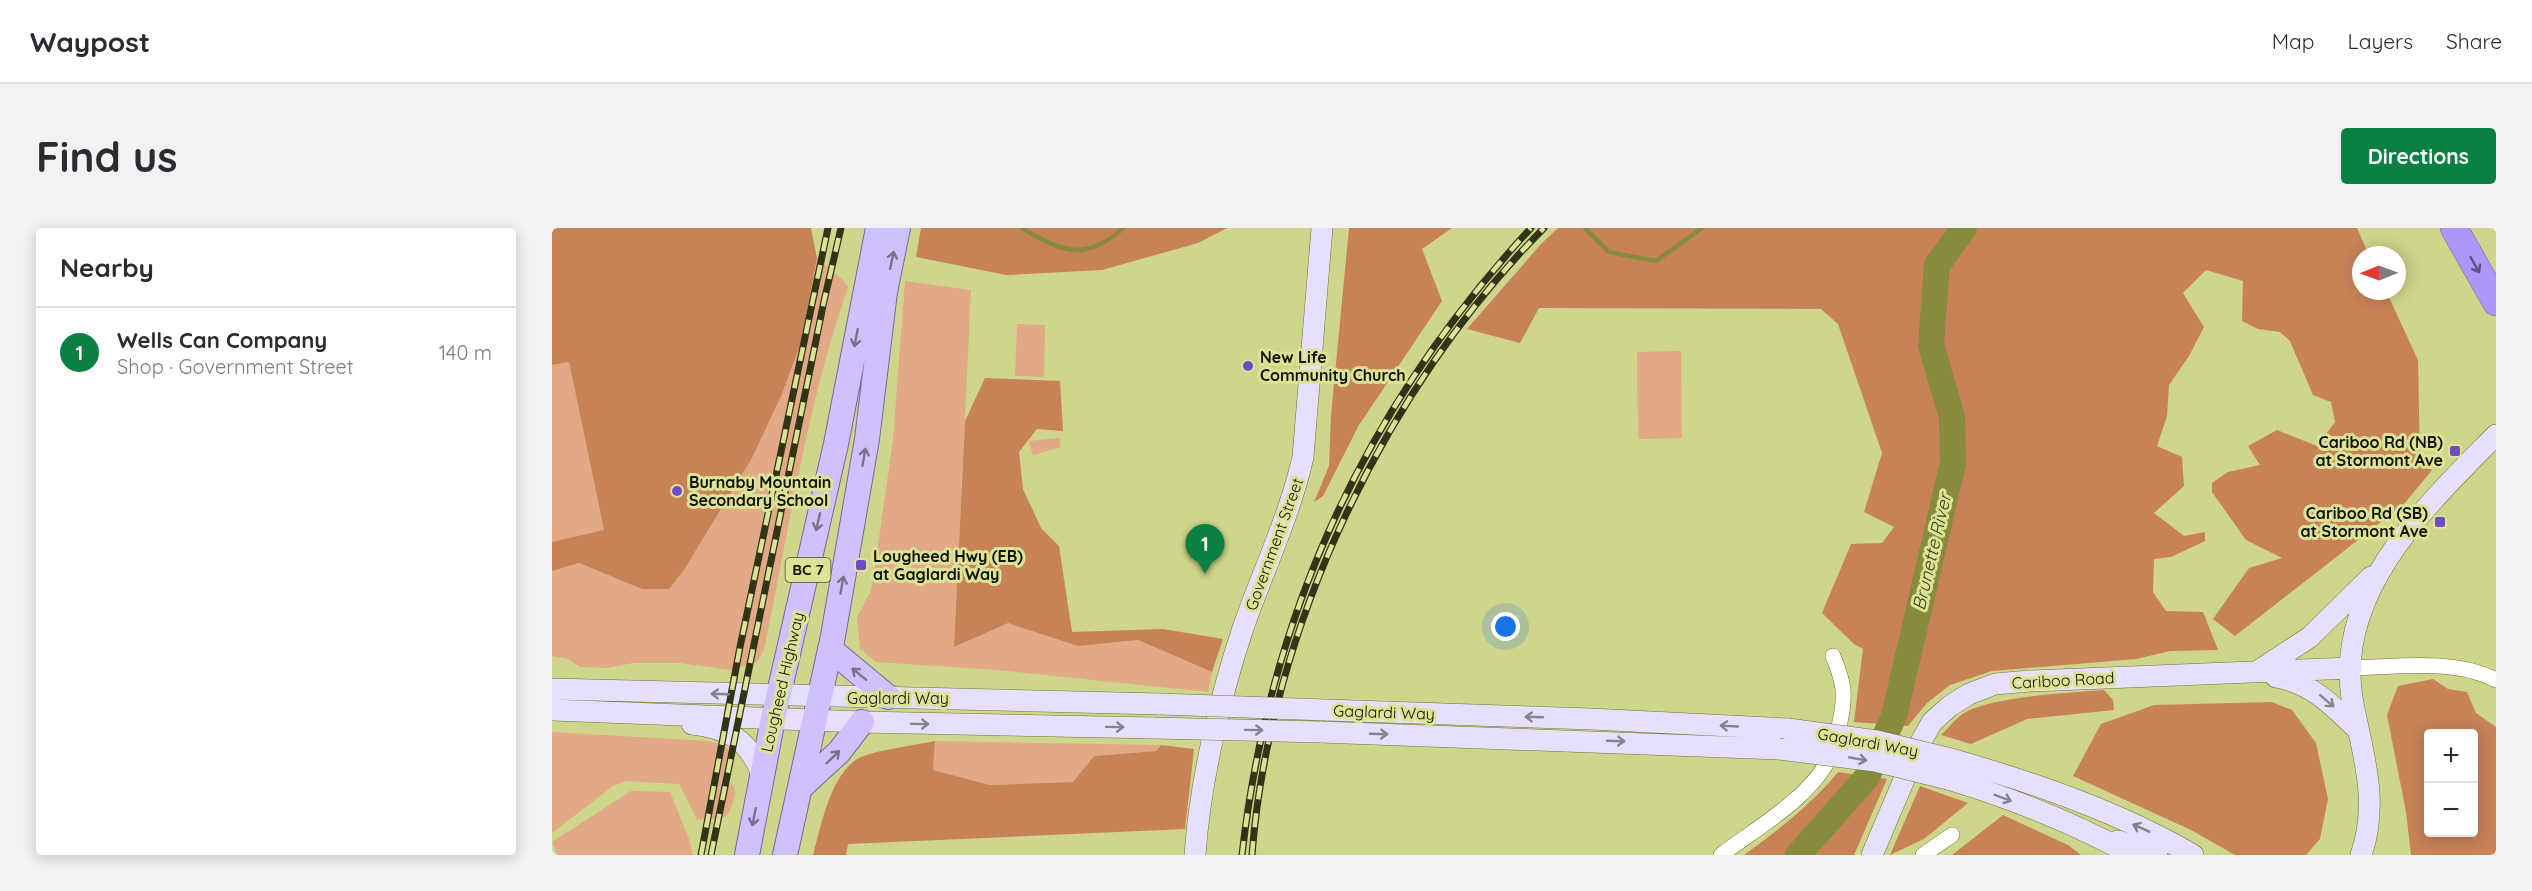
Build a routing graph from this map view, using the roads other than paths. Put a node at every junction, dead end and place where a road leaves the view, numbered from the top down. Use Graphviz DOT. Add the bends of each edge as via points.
graph roads {
  1 [pos="878,228"];
  2 [pos="898,228"];
  3 [pos="1322,228"];
  4 [pos="2454,228"];
  5 [pos="876,290"];
  6 [pos="2496,302"];
  7 [pos="2496,435"];
  8 [pos="2382,565"];
  9 [pos="830,649"];
  10 [pos="1833,656"];
  11 [pos="2350,668"];
  12 [pos="2255,673"];
  13 [pos="2496,680"];
  14 [pos="552,689"];
  15 [pos="888,697"];
  16 [pos="776,707"];
  17 [pos="817,709"];
  18 [pos="552,710"];
  19 [pos="627,712"];
  20 [pos="862,722"];
  21 [pos="2358,730"];
  22 [pos="1784,739"];
  23 [pos="1951,769"];
  24 [pos="762,774"];
  25 [pos="800,788"];
  26 [pos="1952,835"];
  27 [pos="2097,836"];
  28 [pos="747,855"];
  29 [pos="785,855"];
  30 [pos="1195,855"];
  31 [pos="1721,855"];
  32 [pos="1872,855"];
  33 [pos="1923,855"];
  34 [pos="2132,855"];
  35 [pos="2157,855"];
  36 [pos="2193,855"];
  37 [pos="2361,855"];
  1 -- 5 [label="main road, Lougheed Highway / BC 7"];
  5 -- 2 [label="main road, Lougheed Highway / BC 7, one-way"];
  3 -- 30 [label="main road, Government Street" via="1303,457 1295,492 1243,629 1218,716"];
  4 -- 6 [label="highway, one-way"];
  9 -- 5 [label="main road, Lougheed Highway / BC 7, one-way" via="867,439"];
  5 -- 16 [label="main road, Lougheed Highway / BC 7, one-way"];
  7 -- 8 [label="main road"];
  8 -- 11 [label="main road" via="2361,615"];
  8 -- 12 [label="main road" via="2310,637"];
  15 -- 9 [label="main road, one-way"];
  9 -- 17 [label="main road, Lougheed Highway / BC 7"];
  10 -- 31 [label="street" via="1843,680 1844,695 1836,738 1826,764 1803,792"];
  11 -- 12 [label="main road, Cariboo Road"];
  11 -- 13 [label="street" via="2458,667"];
  11 -- 21 [label="main road"];
  12 -- 21 [label="main road, one-way" via="2310,688"];
  12 -- 32 [label="main road, Cariboo Road" via="2030,681 1995,684 1969,694 1932,722"];
  16 -- 14 [label="main road, Gaglardi Way, one-way"];
  15 -- 17 [label="main road, Gaglardi Way"];
  22 -- 15 [label="main road, Gaglardi Way, one-way, bridge" via="1592,719"];
  16 -- 17 [label="main road, Gaglardi Way"];
  16 -- 19 [label="main road, Gaglardi Way"];
  16 -- 24 [label="main road, Lougheed Highway / BC 7"];
  17 -- 20 [label="main road, Gaglardi Way"];
  17 -- 25 [label="main road, Lougheed Highway / BC 7"];
  18 -- 19 [label="main road, Gaglardi Way"];
  19 -- 24 [label="main road" via="656,720 713,726 744,743 754,754"];
  20 -- 22 [label="main road, Gaglardi Way, one-way, bridge"];
  25 -- 20 [label="main road, one-way" via="839,752"];
  21 -- 37 [label="main road" via="2371,792 2370,818"];
  22 -- 23 [label="main road, Gaglardi Way, bridge" via="1877,741"];
  23 -- 27 [label="main road, Gaglardi Way, one-way" via="1998,796"];
  36 -- 23 [label="main road, Gaglardi Way, one-way" via="2140,827 2014,777"];
  24 -- 28 [label="main road, Lougheed Highway / BC 7, one-way"];
  25 -- 29 [label="main road, Lougheed Highway / BC 7"];
  26 -- 33 [label="street"];
  27 -- 34 [label="main road, Gaglardi Way"];
  27 -- 35 [label="main road"];
}
